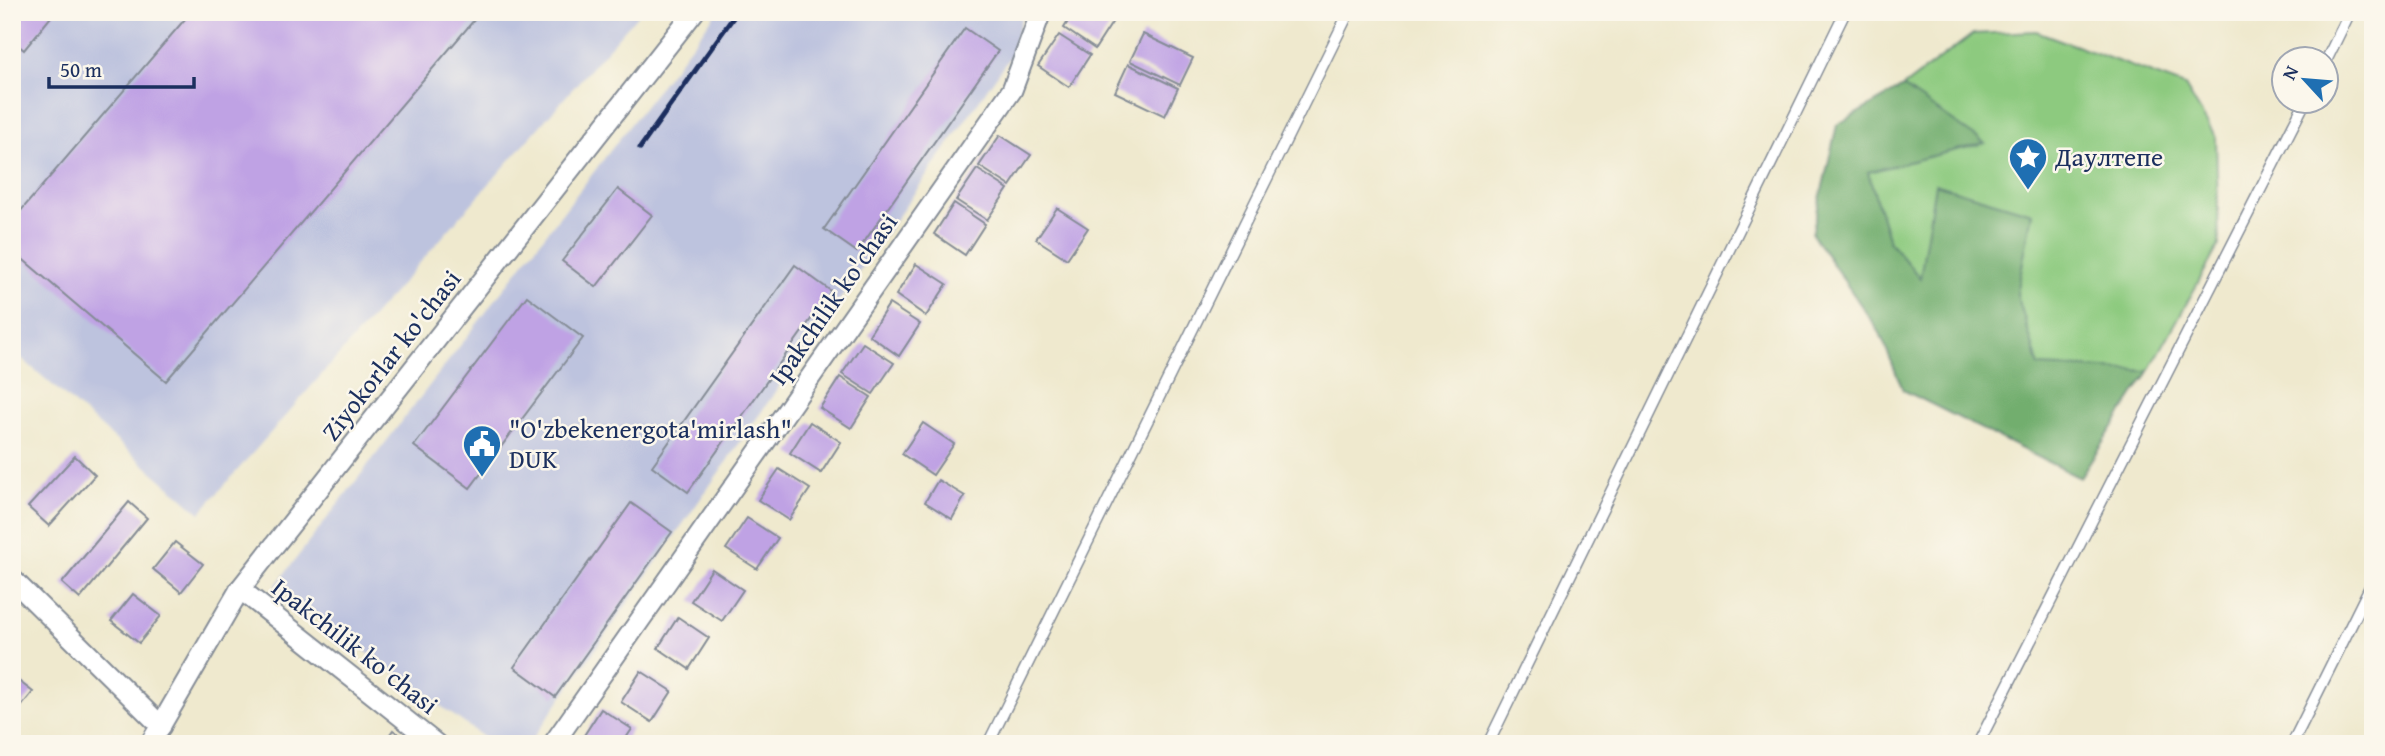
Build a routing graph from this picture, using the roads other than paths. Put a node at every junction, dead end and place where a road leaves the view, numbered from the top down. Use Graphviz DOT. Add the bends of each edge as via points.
graph roads {
  1 [pos="694,12"];
  2 [pos="1041,12"];
  3 [pos="1349,12"];
  4 [pos="1845,12"];
  5 [pos="2350,12"];
  6 [pos="2333,46"];
  7 [pos="2298,116"];
  8 [pos="12,579"];
  9 [pos="2373,581"];
  10 [pos="240,589"];
  11 [pos="160,726"];
  12 [pos="150,744"];
  13 [pos="436,744"];
  14 [pos="553,744"];
  15 [pos="988,744"];
  16 [pos="1488,744"];
  17 [pos="1978,744"];
  18 [pos="2292,744"];
  1 -- 10 [label="street, Ziyokorlar ko'chasi"];
  2 -- 14 [label="street, Ipakchilik ko'chasi" via="1012,90"];
  3 -- 15 [label="lane"];
  4 -- 16 [label="lane"];
  5 -- 6 [label="lane"];
  7 -- 17 [label="lane"];
  8 -- 11 [label="street"];
  9 -- 18 [label="lane"];
  10 -- 11 [label="street, Ziyokorlar ko'chasi"];
  10 -- 13 [label="street, Ipakchilik ko'chasi"];
  11 -- 12 [label="street, Ziyokorlar ko'chasi"];
}
